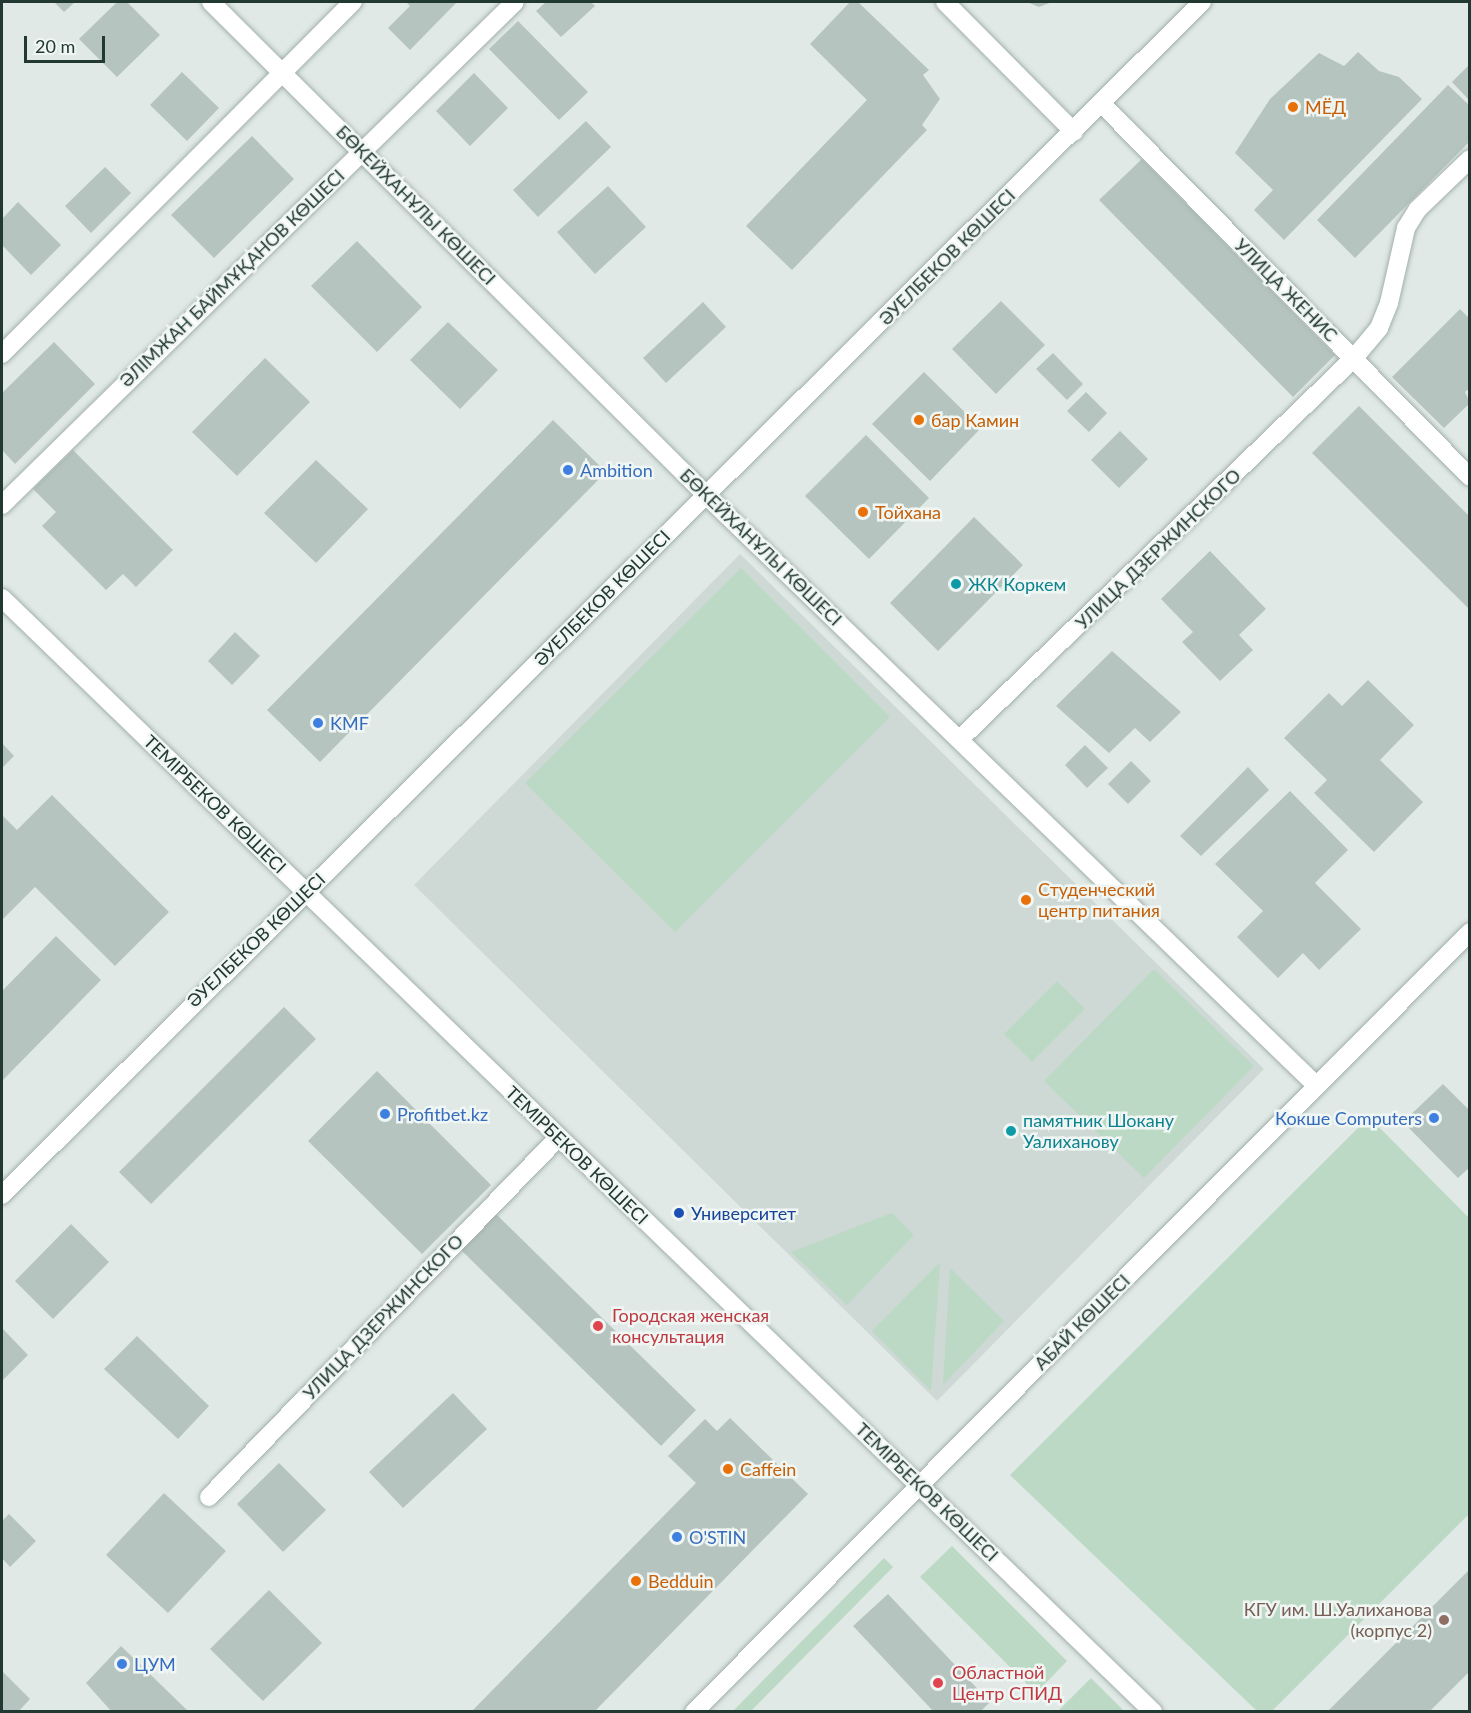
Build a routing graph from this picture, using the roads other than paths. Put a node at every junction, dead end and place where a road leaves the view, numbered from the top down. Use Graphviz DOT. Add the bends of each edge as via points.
graph roads {
  1 [pos="211,2"];
  2 [pos="353,2"];
  3 [pos="515,2"];
  4 [pos="945,2"];
  5 [pos="1202,2"];
  6 [pos="283,72"];
  7 [pos="1101,103"];
  8 [pos="1074,132"];
  9 [pos="362,150"];
  10 [pos="1470,159"];
  11 [pos="2,354"];
  12 [pos="1354,358"];
  13 [pos="1470,477"];
  14 [pos="706,495"];
  15 [pos="2,505"];
  16 [pos="2,598"];
  17 [pos="960,739"];
  18 [pos="306,892"];
  19 [pos="1470,932"];
  20 [pos="1317,1086"];
  21 [pos="559,1137"];
  22 [pos="2,1195"];
  23 [pos="920,1485"];
  24 [pos="209,1497"];
  25 [pos="694,1712"];
  26 [pos="1153,1712"];
  1 -- 6 [label="street, БӨКЕЙХАНҰЛЫ КӨШЕСІ"];
  2 -- 6 [label="street"];
  3 -- 9 [label="street, ӘЛІМЖАН БАЙМҰҚАНОВ КӨШЕСІ"];
  4 -- 8 [label="street"];
  5 -- 7 [label="street, ӘУЕЛБЕКОВ КӨШЕСІ"];
  6 -- 9 [label="street, БӨКЕЙХАНҰЛЫ КӨШЕСІ"];
  6 -- 11 [label="street"];
  7 -- 8 [label="street, ӘУЕЛБЕКОВ КӨШЕСІ"];
  7 -- 12 [label="street, УЛИЦА ЖЕНИС"];
  8 -- 14 [label="street, ӘУЕЛБЕКОВ КӨШЕСІ"];
  9 -- 14 [label="street, БӨКЕЙХАНҰЛЫ КӨШЕСІ"];
  9 -- 15 [label="street, ӘЛІМЖАН БАЙМҰҚАНОВ КӨШЕСІ"];
  10 -- 12 [label="street, УЛИЦА ДЗЕРЖИНСКОГО" via="1418,208 1406,228 1389,303 1378,328"];
  12 -- 13 [label="street, УЛИЦА ЖЕНИС"];
  12 -- 17 [label="street, УЛИЦА ДЗЕРЖИНСКОГО"];
  14 -- 17 [label="street, БӨКЕЙХАНҰЛЫ КӨШЕСІ"];
  14 -- 18 [label="street, ӘУЕЛБЕКОВ КӨШЕСІ"];
  16 -- 18 [label="street, ТЕМІРБЕКОВ КӨШЕСІ"];
  17 -- 20 [label="street, БӨКЕЙХАНҰЛЫ КӨШЕСІ"];
  18 -- 21 [label="street, ТЕМІРБЕКОВ КӨШЕСІ"];
  18 -- 22 [label="street, ӘУЕЛБЕКОВ КӨШЕСІ"];
  19 -- 20 [label="street, АБАЙ КӨШЕСІ"];
  20 -- 23 [label="street, АБАЙ КӨШЕСІ"];
  21 -- 23 [label="street, ТЕМІРБЕКОВ КӨШЕСІ"];
  21 -- 24 [label="street, УЛИЦА ДЗЕРЖИНСКОГО"];
  23 -- 25 [label="street, АБАЙ КӨШЕСІ"];
  23 -- 26 [label="street, ТЕМІРБЕКОВ КӨШЕСІ"];
}
